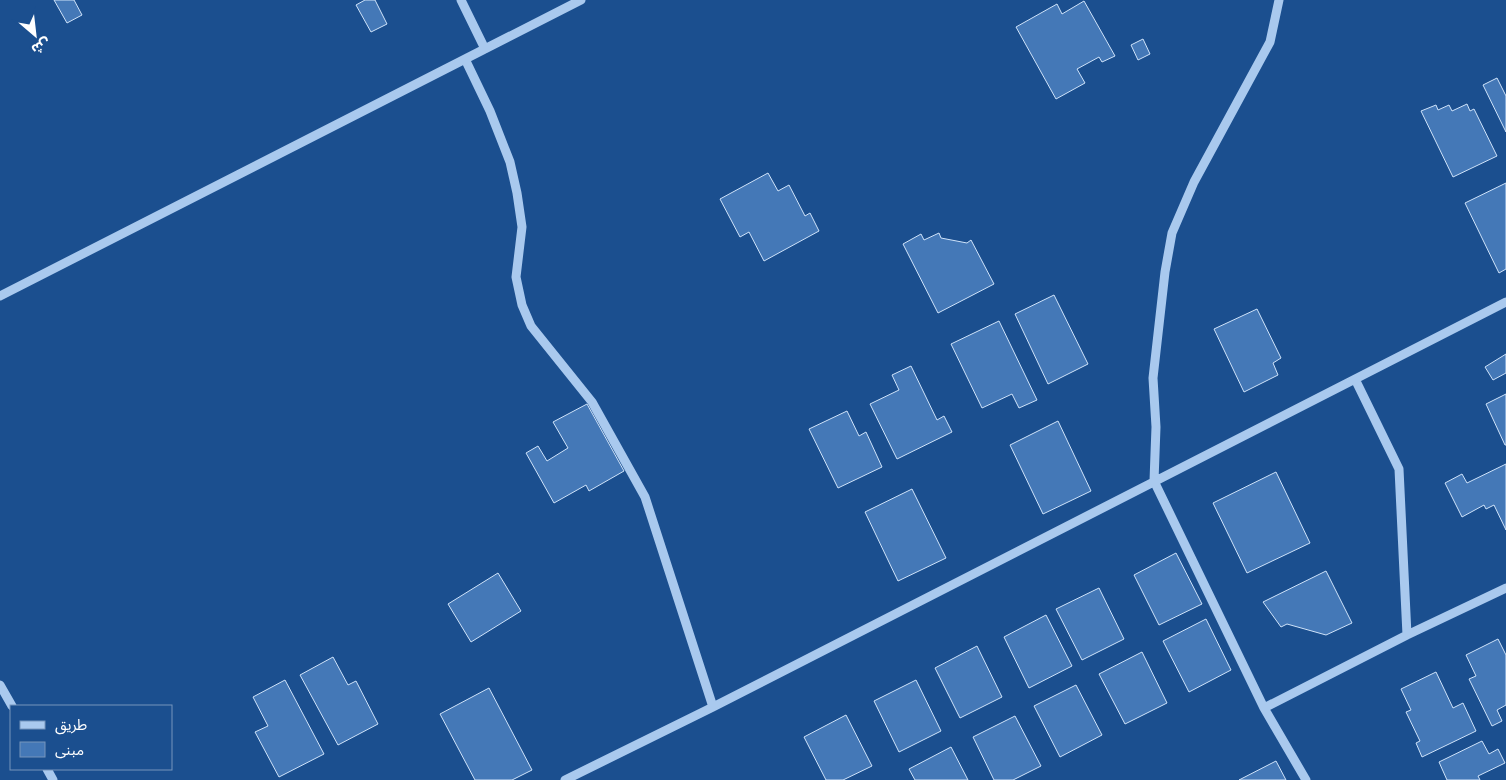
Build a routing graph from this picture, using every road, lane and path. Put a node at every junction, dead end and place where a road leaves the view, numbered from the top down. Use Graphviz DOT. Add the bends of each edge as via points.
graph roads {
  1 [pos="460,0"];
  2 [pos="581,0"];
  3 [pos="1279,0"];
  4 [pos="485,49"];
  5 [pos="465,59"];
  6 [pos="0,296"];
  7 [pos="1506,302"];
  8 [pos="1355,379"];
  9 [pos="1154,481"];
  10 [pos="1506,588"];
  11 [pos="1407,635"];
  12 [pos="0,685"];
  13 [pos="11,705"];
  14 [pos="713,707"];
  15 [pos="1264,708"];
  16 [pos="566,780"];
  17 [pos="1306,780"];
  1 -- 4 [label="street"];
  2 -- 4 [label="street"];
  3 -- 9 [label="street" via="1270,42 1194,182 1172,233 1153,378 1156,428"];
  4 -- 5 [label="street"];
  5 -- 6 [label="street"];
  5 -- 14 [label="street" via="490,111 514,178 522,227 516,276 522,305 531,326 592,402 645,497"];
  7 -- 8 [label="street"];
  8 -- 9 [label="street"];
  8 -- 11 [label="street" via="1399,469"];
  9 -- 14 [label="street"];
  9 -- 15 [label="street"];
  10 -- 11 [label="street"];
  11 -- 15 [label="street"];
  12 -- 13 [label="street"];
  14 -- 16 [label="street"];
  15 -- 17 [label="street"];
}
